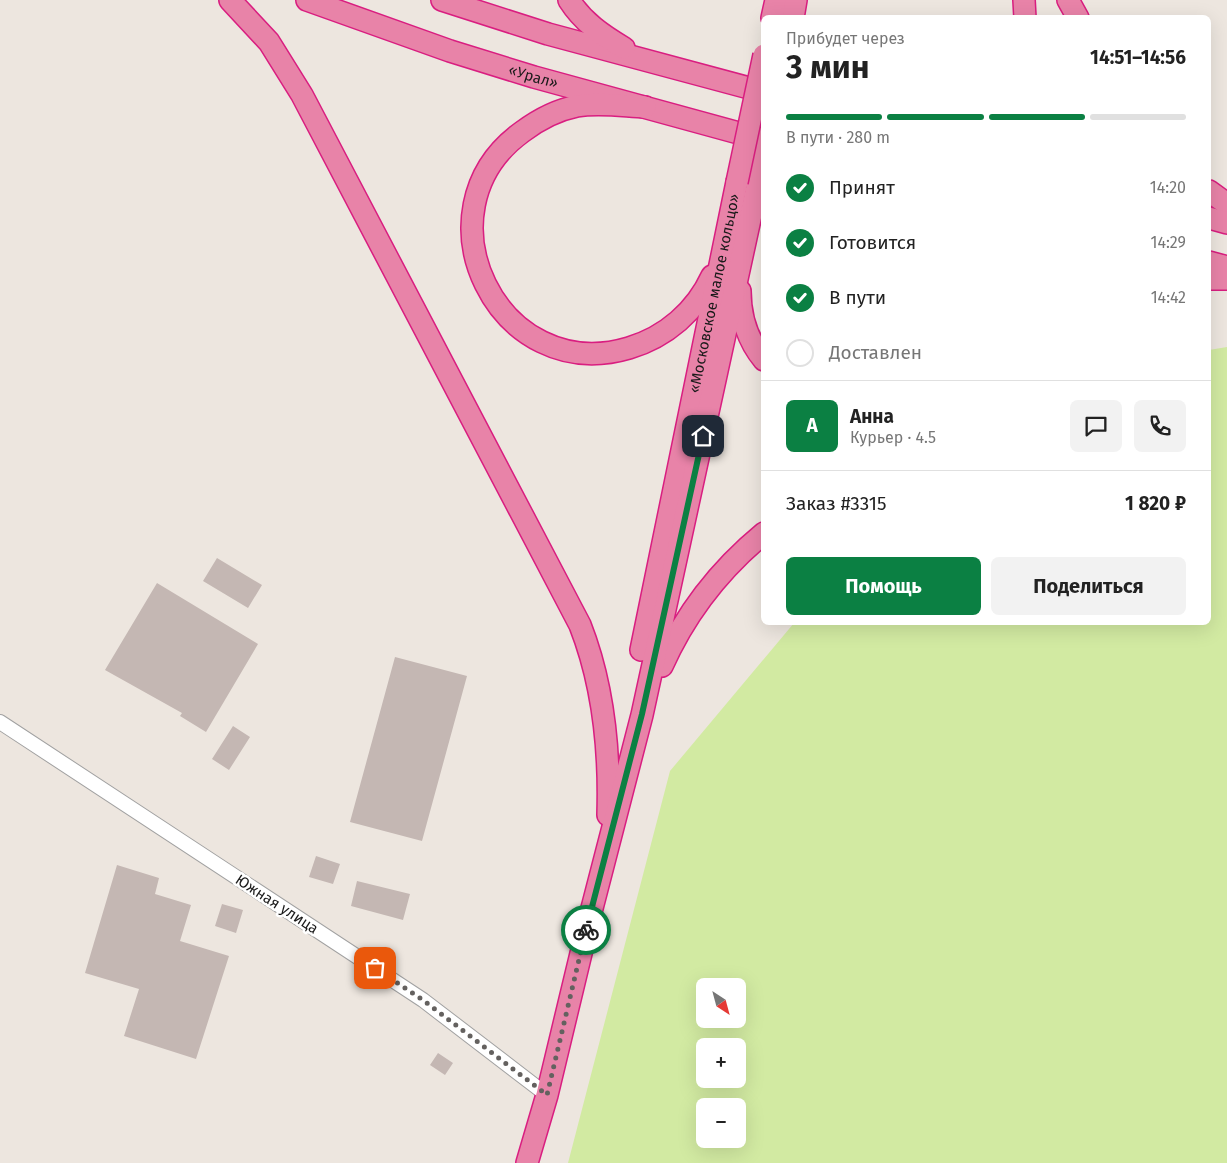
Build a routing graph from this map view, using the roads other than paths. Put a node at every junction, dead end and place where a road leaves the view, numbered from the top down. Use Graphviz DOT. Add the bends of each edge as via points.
graph roads {
  1 [pos="230,0"];
  2 [pos="307,0"];
  3 [pos="442,0"];
  4 [pos="569,0"];
  5 [pos="776,0"];
  6 [pos="796,0"];
  7 [pos="1024,0"];
  8 [pos="1068,0"];
  9 [pos="773,15"];
  10 [pos="794,15"];
  11 [pos="1024,15"];
  12 [pos="1076,15"];
  13 [pos="675,69"];
  14 [pos="761,78"];
  15 [pos="761,91"];
  16 [pos="645,107"];
  17 [pos="761,139"];
  18 [pos="761,160"];
  19 [pos="747,184"];
  20 [pos="1211,192"];
  21 [pos="1227,204"];
  22 [pos="1211,219"];
  23 [pos="1227,223"];
  24 [pos="735,239"];
  25 [pos="1211,263"];
  26 [pos="1227,267"];
  27 [pos="1211,279"];
  28 [pos="1227,279"];
  29 [pos="761,355"];
  30 [pos="761,536"];
  31 [pos="642,714"];
  32 [pos="0,722"];
  33 [pos="607,825"];
  34 [pos="590,916"];
  35 [pos="547,1095"];
  36 [pos="527,1163"];
  1 -- 33 [label="highway" via="268,42 302,96 580,625 599,681 604,711"];
  2 -- 16 [label="highway, «Урал»" via="450,51"];
  3 -- 13 [label="highway" via="548,34"];
  4 -- 13 [label="highway" via="584,20 601,34 628,50"];
  5 -- 9 [label="highway"];
  6 -- 10 [label="highway"];
  7 -- 11 [label="highway"];
  8 -- 12 [label="highway"];
  13 -- 15 [label="highway"];
  14 -- 19 [label="highway, «Московское малое кольцо», bridge"];
  16 -- 17 [label="highway, «Урал»"];
  16 -- 24 [label="highway" via="577,106 526,129 496,155 481,179 474,206 472,235 476,262 496,304 530,336 556,349 582,355 611,353 659,336 688,313"];
  18 -- 19 [label="highway, «Московское малое кольцо»"];
  19 -- 24 [label="highway, «Московское малое кольцо»"];
  20 -- 21 [label="highway"];
  22 -- 23 [label="highway"];
  24 -- 29 [label="highway" via="740,302 750,338"];
  24 -- 31 [label="highway, «Московское малое кольцо»"];
  24 -- 33 [label="highway, «Московское малое кольцо»"];
  25 -- 26 [label="highway"];
  27 -- 28 [label="highway"];
  30 -- 31 [label="highway" via="724,568 688,615"];
  31 -- 34 [label="highway, «Московское малое кольцо»"];
  32 -- 35 [label="street, Южная улица" via="423,1000"];
  33 -- 34 [label="highway, «Московское малое кольцо»"];
  34 -- 35 [label="highway, «Московское малое кольцо»"];
  35 -- 36 [label="highway, «Московское малое кольцо»"];
}
